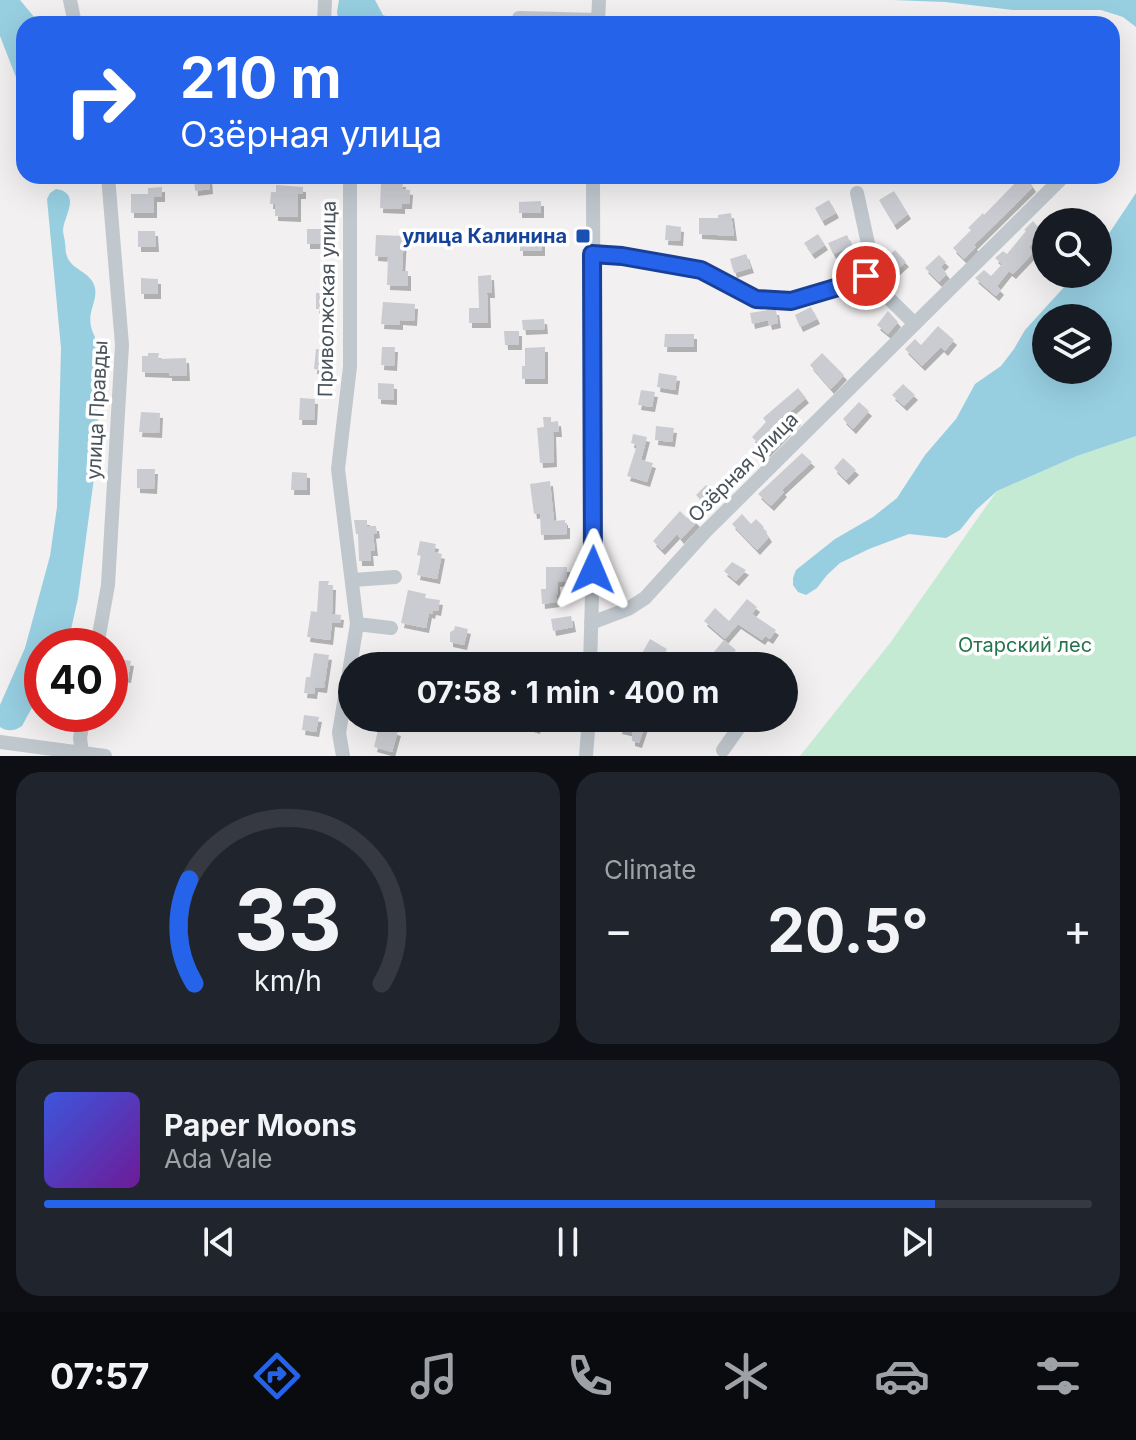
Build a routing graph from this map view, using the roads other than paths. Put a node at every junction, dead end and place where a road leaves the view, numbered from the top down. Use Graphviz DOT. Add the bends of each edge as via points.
graph roads {
  1 [pos="109,184"];
  2 [pos="350,184"];
  3 [pos="593,184"];
  4 [pos="1056,184"];
  5 [pos="857,193"];
  6 [pos="592,254"];
  7 [pos="866,276"];
  8 [pos="915,324"];
  9 [pos="395,577"];
  10 [pos="353,580"];
  11 [pos="591,623"];
  12 [pos="357,624"];
  13 [pos="100,628"];
  14 [pos="391,628"];
  15 [pos="590,652"];
  16 [pos="81,732"];
  17 [pos="588,732"];
  18 [pos="736,732"];
  19 [pos="0,742"];
  20 [pos="723,750"];
  21 [pos="82,753"];
  22 [pos="105,756"];
  23 [pos="343,756"];
  24 [pos="586,756"];
  1 -- 13 [label="street, улица Правды" via="122,345 108,585"];
  2 -- 10 [label="street, Приволжская улица" via="350,367 338,469"];
  3 -- 6 [label="street"];
  4 -- 8 [label="street, Озёрная улица"];
  5 -- 7 [label="street" via="870,253"];
  6 -- 7 [label="street" via="701,270 756,299 791,301"];
  6 -- 11 [label="street"];
  7 -- 8 [label="street"];
  8 -- 11 [label="street, Озёрная улица" via="645,598"];
  9 -- 10 [label="street"];
  10 -- 12 [label="street, Приволжская улица"];
  11 -- 15 [label="street"];
  12 -- 14 [label="street"];
  12 -- 23 [label="street, Приволжская улица" via="339,733"];
  16 -- 21 [label="street"];
  17 -- 24 [label="street"];
  18 -- 20 [label="street"];
  19 -- 21 [label="street"];
  21 -- 22 [label="street"];
}
